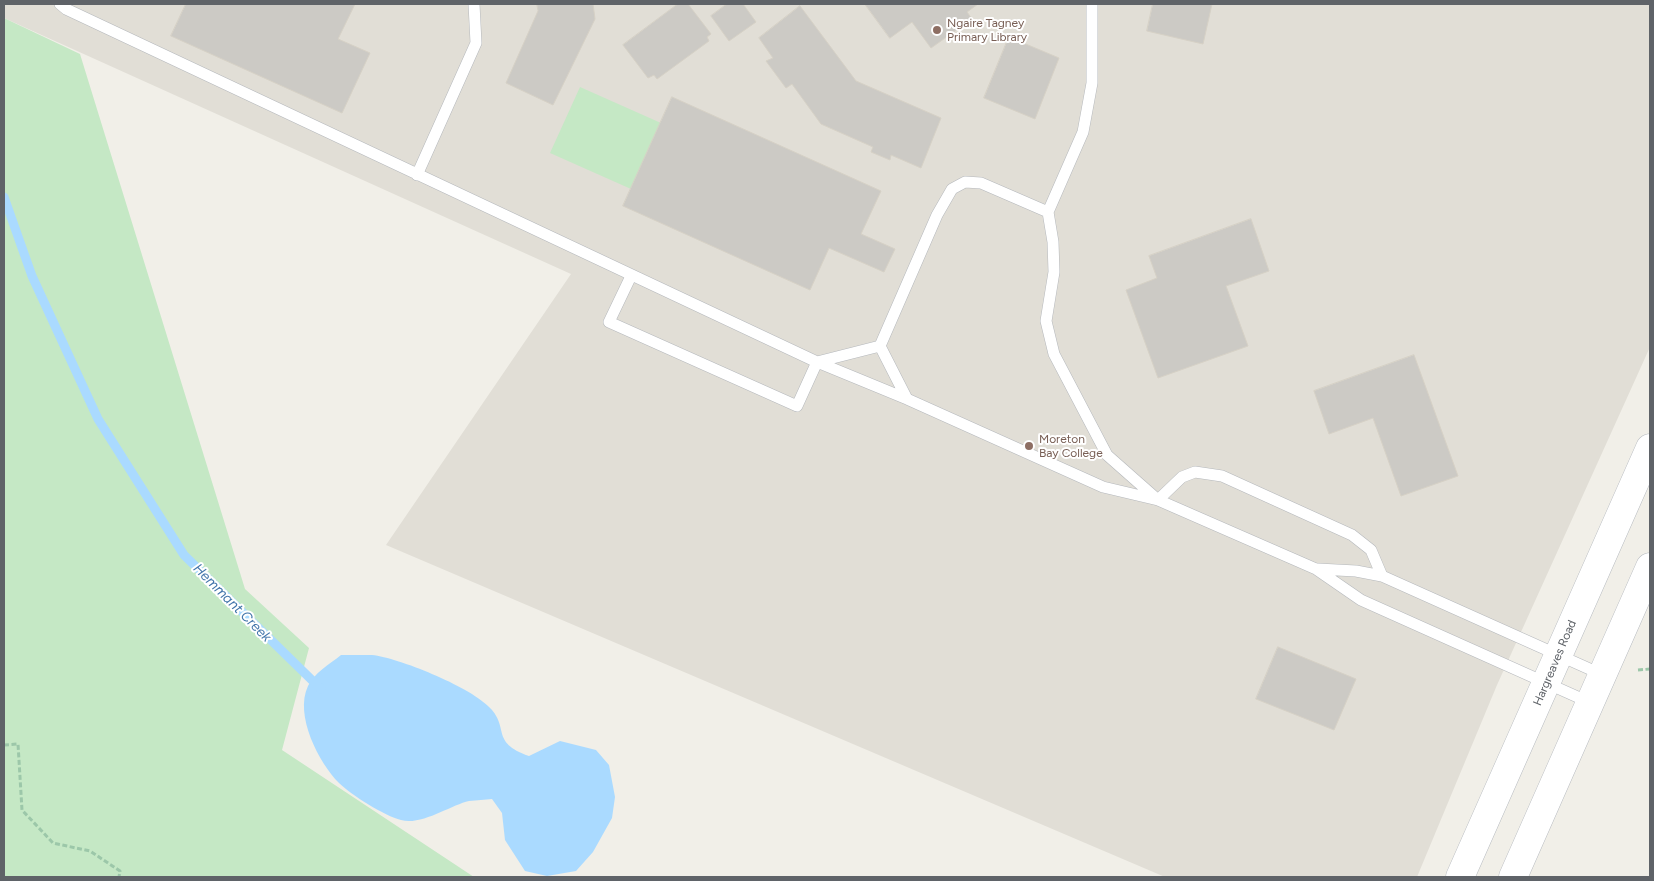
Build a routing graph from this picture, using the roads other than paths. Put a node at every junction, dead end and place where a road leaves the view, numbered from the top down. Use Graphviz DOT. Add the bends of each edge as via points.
graph roads {
  1 [pos="60,4"];
  2 [pos="474,4"];
  3 [pos="1092,4"];
  4 [pos="417,175"];
  5 [pos="1048,212"];
  6 [pos="631,276"];
  7 [pos="880,346"];
  8 [pos="817,362"];
  9 [pos="907,399"];
  10 [pos="1650,448"];
  11 [pos="1158,500"];
  12 [pos="1650,567"];
  13 [pos="1316,569"];
  14 [pos="1382,576"];
  15 [pos="1560,655"];
  16 [pos="1603,675"];
  17 [pos="1547,683"];
  18 [pos="1591,703"];
  19 [pos="1460,877"];
  20 [pos="1512,877"];
  1 -- 4 [label="lane"];
  2 -- 4 [label="lane" via="476,43"];
  3 -- 5 [label="lane" via="1092,83 1083,132"];
  4 -- 6 [label="lane"];
  5 -- 7 [label="lane" via="980,183 965,182 952,189 937,215"];
  5 -- 11 [label="lane" via="1054,272 1046,321 1054,354 1107,454"];
  6 -- 8 [label="lane"];
  6 -- 8 [label="lane" via="609,322 797,406"];
  7 -- 8 [label="lane"];
  7 -- 9 [label="lane"];
  8 -- 9 [label="lane"];
  9 -- 11 [label="lane" via="1103,487"];
  10 -- 15 [label="main road, Hargreaves Road"];
  11 -- 13 [label="lane"];
  11 -- 14 [label="lane" via="1182,477 1195,472 1222,476 1352,535 1371,550"];
  12 -- 16 [label="main road"];
  13 -- 14 [label="lane"];
  13 -- 17 [label="lane" via="1361,600"];
  14 -- 15 [label="lane"];
  15 -- 16 [label="lane"];
  15 -- 17 [label="main road, Hargreaves Road"];
  16 -- 18 [label="main road"];
  17 -- 18 [label="lane"];
  17 -- 19 [label="main road, Hargreaves Road"];
  18 -- 20 [label="main road"];
}
